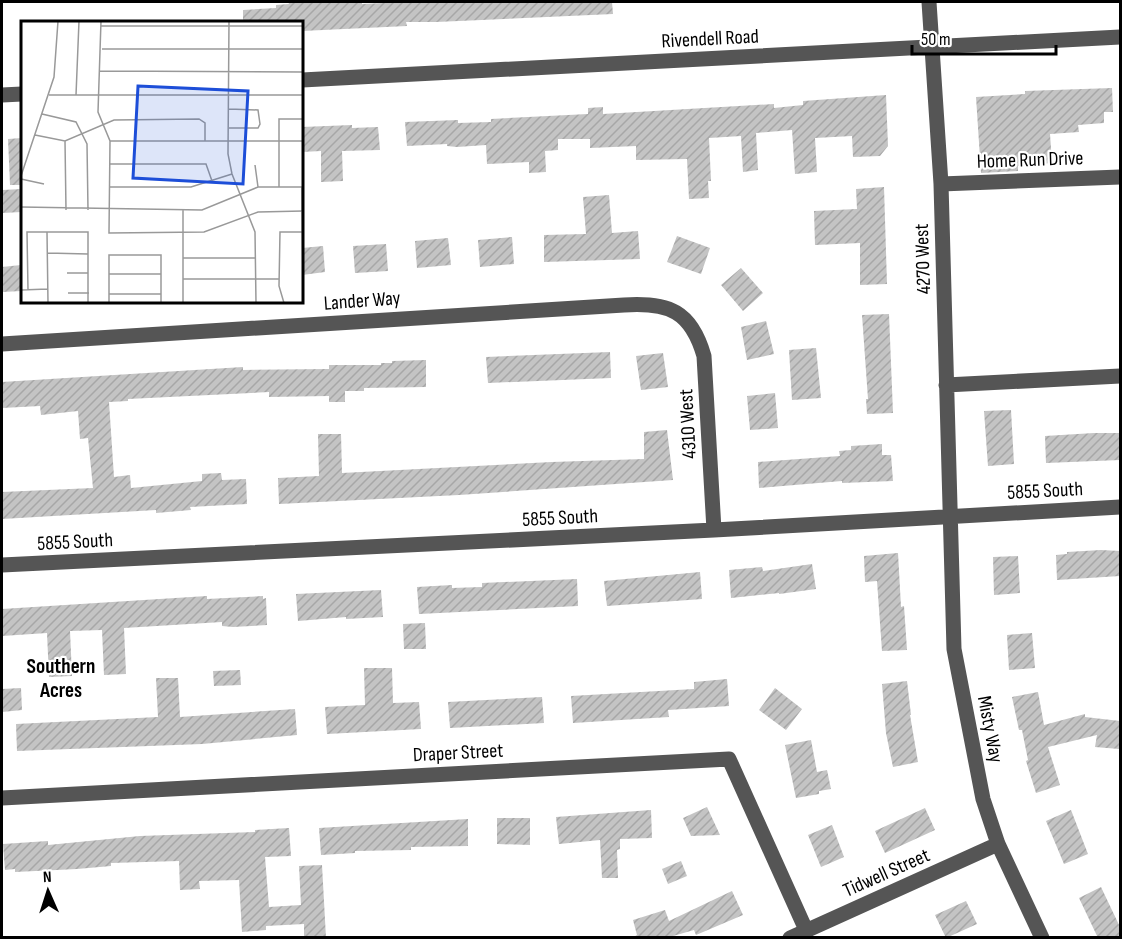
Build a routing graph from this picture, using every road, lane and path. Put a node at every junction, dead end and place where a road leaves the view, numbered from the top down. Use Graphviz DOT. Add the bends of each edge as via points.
graph roads {
  1 [pos="929,2"];
  2 [pos="1120,37"];
  3 [pos="932,47"];
  4 [pos="303,80"];
  5 [pos="21,94"];
  6 [pos="2,95"];
  7 [pos="1120,177"];
  8 [pos="940,184"];
  9 [pos="686,320"];
  10 [pos="2,344"];
  11 [pos="1120,376"];
  12 [pos="946,385"];
  13 [pos="1120,507"];
  14 [pos="951,516"];
  15 [pos="714,530"];
  16 [pos="2,565"];
  17 [pos="2,798"];
  18 [pos="998,844"];
  19 [pos="806,930"];
  20 [pos="790,938"];
  21 [pos="1042,938"];
  1 -- 3 [label="street, 4270 West"];
  2 -- 3 [label="street, Rivendell Road"];
  3 -- 4 [label="street, Rivendell Road"];
  3 -- 8 [label="street, 4270 West"];
  5 -- 6 [label="street"];
  7 -- 8 [label="street, Home Run Drive"];
  8 -- 12 [label="street, 4270 West"];
  9 -- 10 [label="street, Lander Way" via="655,304 641,304"];
  9 -- 15 [label="street, 4310 West" via="704,357"];
  11 -- 12 [label="street"];
  12 -- 14 [label="street, 4270 West"];
  13 -- 14 [label="street, 5855 South"];
  14 -- 15 [label="street, 5855 South"];
  14 -- 18 [label="street, Misty Way" via="954,649 983,799"];
  15 -- 16 [label="street, 5855 South"];
  17 -- 19 [label="street, Draper Street" via="729,759"];
  18 -- 19 [label="street, Tidwell Street"];
  18 -- 21 [label="street, Misty Way"];
  19 -- 20 [label="street, Tidwell Street"];
}
